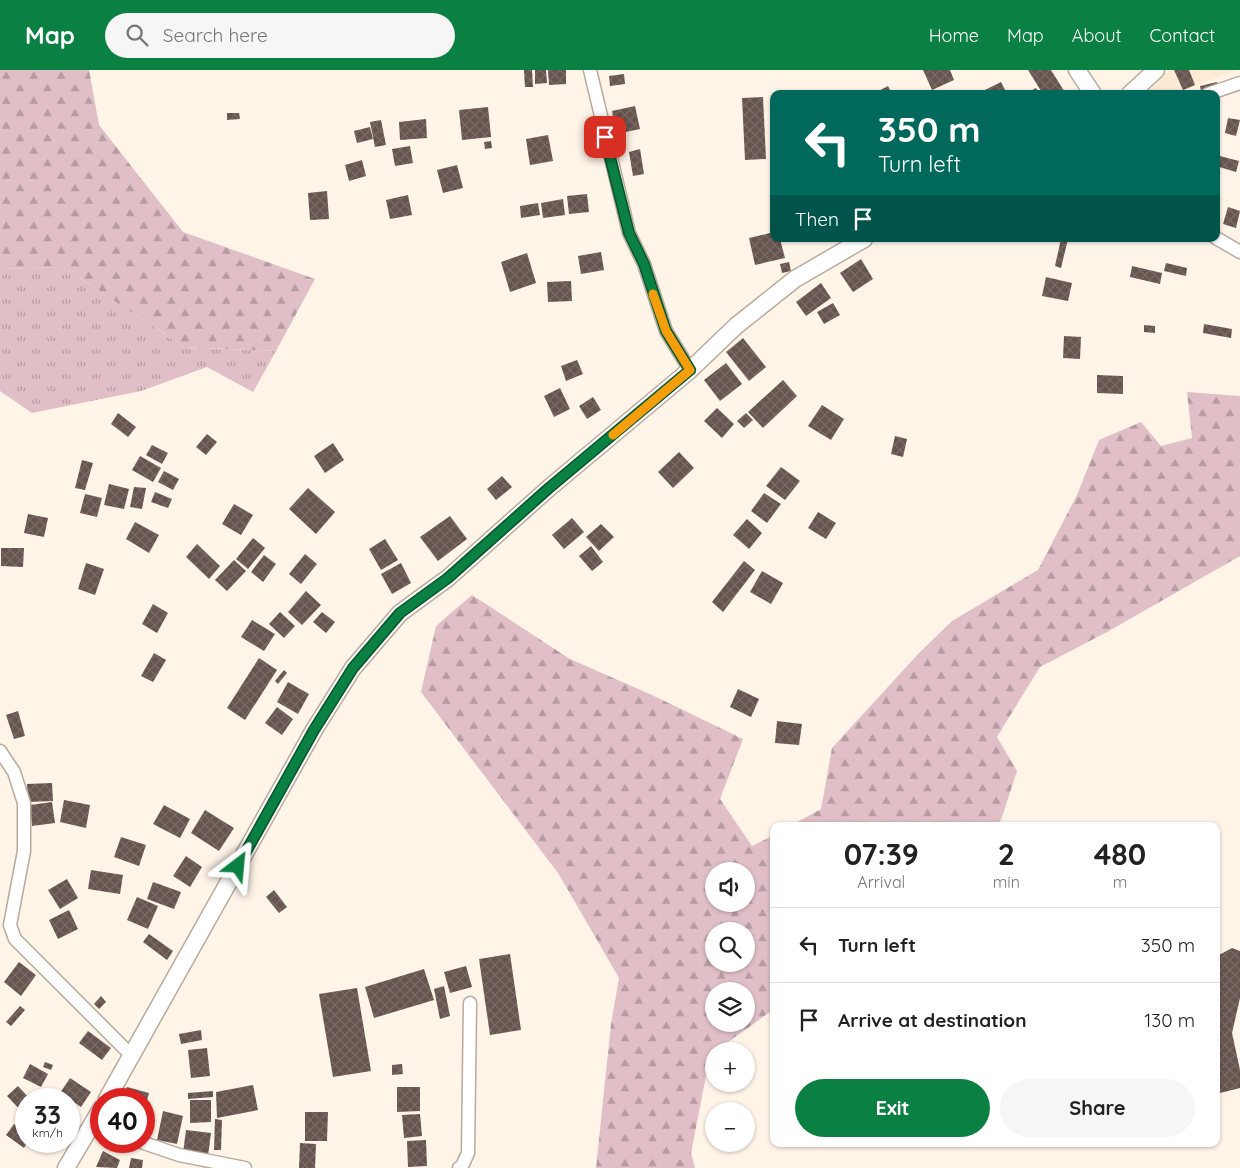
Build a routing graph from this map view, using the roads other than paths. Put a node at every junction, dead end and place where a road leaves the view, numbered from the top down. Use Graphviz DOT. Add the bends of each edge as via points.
graph roads {
  1 [pos="590,70"];
  2 [pos="1077,70"];
  3 [pos="1156,70"];
  4 [pos="1240,83"];
  5 [pos="1090,90"];
  6 [pos="1134,90"];
  7 [pos="1220,90"];
  8 [pos="1220,240"];
  9 [pos="859,242"];
  10 [pos="1240,252"];
  11 [pos="690,370"];
  12 [pos="0,751"];
  13 [pos="470,1004"];
  14 [pos="132,1056"];
  15 [pos="113,1088"];
  16 [pos="90,1136"];
  17 [pos="155,1147"];
  18 [pos="66,1168"];
  19 [pos="244,1168"];
  20 [pos="459,1168"];
  1 -- 11 [label="street" via="629,233 644,264 666,331"];
  2 -- 5 [label="street"];
  3 -- 6 [label="street"];
  4 -- 7 [label="street"];
  8 -- 10 [label="street"];
  9 -- 11 [label="street" via="795,279 736,326"];
  11 -- 14 [label="street" via="448,578 400,613 353,668 314,730"];
  12 -- 14 [label="street" via="14,772 24,803 24,851 10,926 15,939"];
  13 -- 20 [label="street" via="468,1153"];
  14 -- 15 [label="street"];
  16 -- 18 [label="street"];
  17 -- 19 [label="street" via="179,1156"];
}
